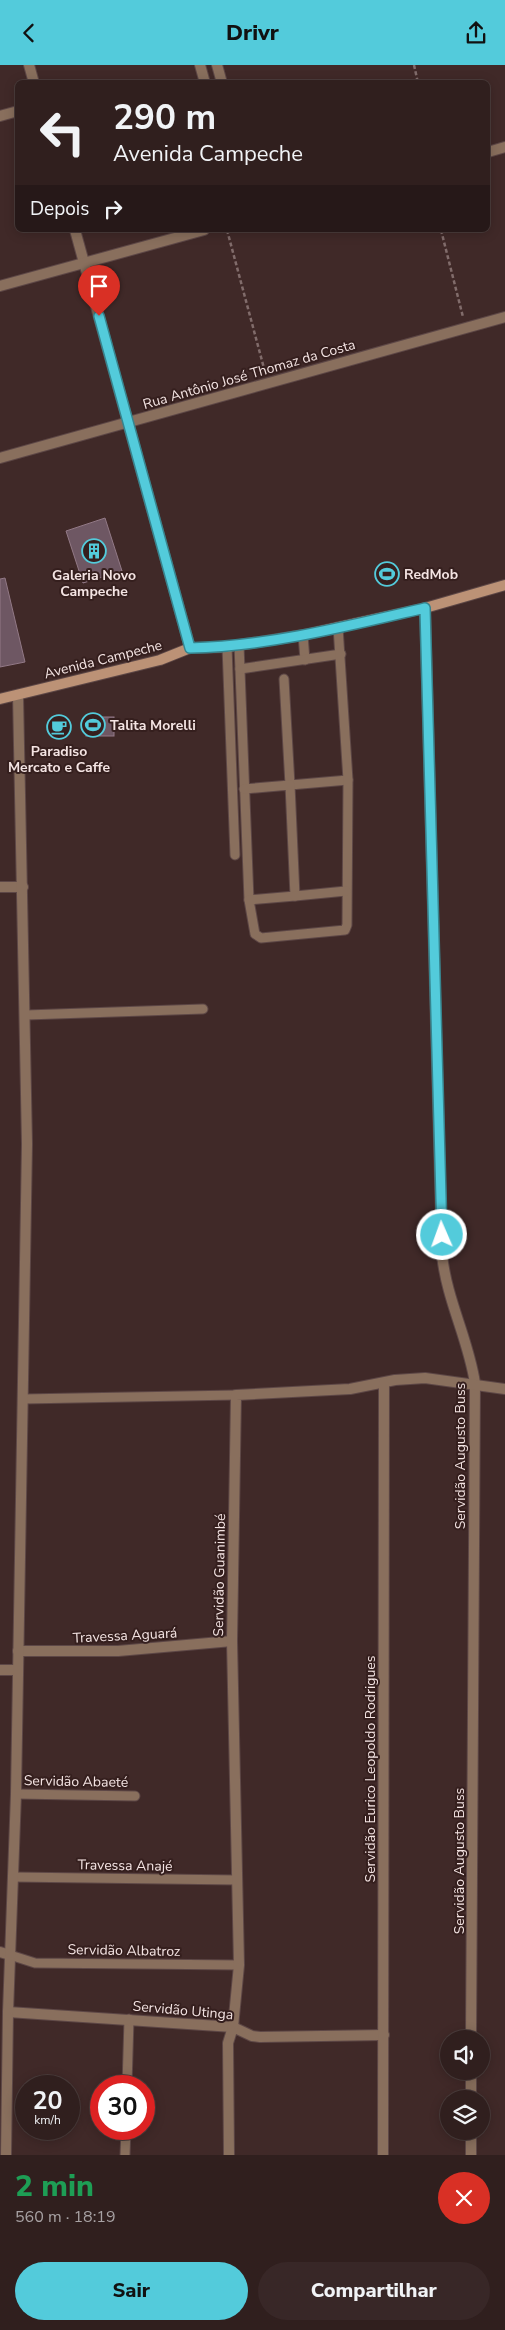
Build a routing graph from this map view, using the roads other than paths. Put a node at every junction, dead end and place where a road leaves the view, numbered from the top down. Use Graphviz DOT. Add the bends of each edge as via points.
graph roads {
  1 [pos="29,65"];
  2 [pos="200,65"];
  3 [pos="217,65"];
  4 [pos="33,80"];
  5 [pos="204,80"];
  6 [pos="221,80"];
  7 [pos="15,112"];
  8 [pos="0,116"];
  9 [pos="505,147"];
  10 [pos="490,151"];
  11 [pos="76,232"];
  12 [pos="197,232"];
  13 [pos="85,263"];
  14 [pos="0,286"];
  15 [pos="505,317"];
  16 [pos="129,422"];
  17 [pos="0,458"];
  18 [pos="505,585"];
  19 [pos="425,608"];
  20 [pos="338,627"];
  21 [pos="303,635"];
  22 [pos="239,645"];
  23 [pos="227,647"];
  24 [pos="190,648"];
  25 [pos="341,654"];
  26 [pos="305,660"];
  27 [pos="240,669"];
  28 [pos="284,679"];
  29 [pos="18,695"];
  30 [pos="0,699"];
  31 [pos="348,780"];
  32 [pos="290,785"];
  33 [pos="244,789"];
  34 [pos="235,855"];
  35 [pos="0,887"];
  36 [pos="23,887"];
  37 [pos="346,891"];
  38 [pos="295,896"];
  39 [pos="249,900"];
  40 [pos="204,1009"];
  41 [pos="26,1015"];
  42 [pos="384,1383"];
  43 [pos="475,1383"];
  44 [pos="505,1389"];
  45 [pos="236,1395"];
  46 [pos="23,1399"];
  47 [pos="232,1641"];
  48 [pos="18,1651"];
  49 [pos="0,1670"];
  50 [pos="18,1670"];
  51 [pos="16,1794"];
  52 [pos="135,1796"];
  53 [pos="13,1877"];
  54 [pos="237,1880"];
  55 [pos="5,1953"];
  56 [pos="238,1965"];
  57 [pos="8,2012"];
  58 [pos="129,2019"];
  59 [pos="233,2027"];
  60 [pos="471,2030"];
  61 [pos="384,2035"];
  62 [pos="127,2075"];
  63 [pos="126,2140"];
  64 [pos="471,2140"];
  65 [pos="6,2155"];
  66 [pos="125,2155"];
  67 [pos="229,2155"];
  68 [pos="383,2155"];
  69 [pos="470,2155"];
  1 -- 4 [label="street"];
  2 -- 5 [label="street"];
  3 -- 6 [label="street"];
  7 -- 8 [label="street"];
  9 -- 10 [label="street"];
  11 -- 13 [label="street"];
  12 -- 13 [label="street"];
  13 -- 14 [label="street"];
  13 -- 16 [label="street"];
  15 -- 16 [label="street, Rua Antônio José Thomaz da Costa"];
  16 -- 17 [label="street, Rua Antônio José Thomaz da Costa"];
  16 -- 24 [label="street"];
  18 -- 19 [label="main road, Avenida Campeche"];
  19 -- 20 [label="main road, Avenida Campeche"];
  19 -- 43 [label="street, Servidão Augusto Buss" via="442,1255 447,1290 467,1346"];
  20 -- 21 [label="main road, Avenida Campeche"];
  20 -- 25 [label="lane"];
  21 -- 22 [label="main road, Avenida Campeche"];
  21 -- 26 [label="lane"];
  22 -- 23 [label="main road, Avenida Campeche"];
  22 -- 27 [label="lane"];
  23 -- 24 [label="main road, Avenida Campeche"];
  23 -- 34 [label="lane"];
  24 -- 29 [label="main road, Avenida Campeche" via="160,660"];
  25 -- 26 [label="lane"];
  25 -- 31 [label="lane"];
  26 -- 27 [label="lane"];
  27 -- 33 [label="lane"];
  28 -- 32 [label="lane"];
  29 -- 30 [label="main road, Avenida Campeche"];
  29 -- 36 [label="street"];
  31 -- 32 [label="lane"];
  31 -- 37 [label="lane"];
  32 -- 33 [label="lane"];
  32 -- 38 [label="lane"];
  33 -- 39 [label="lane"];
  35 -- 36 [label="street"];
  36 -- 41 [label="street"];
  37 -- 38 [label="lane"];
  37 -- 39 [label="lane" via="345,930 261,938 255,934"];
  38 -- 39 [label="lane"];
  40 -- 41 [label="lane"];
  41 -- 46 [label="street"];
  42 -- 43 [label="street" via="425,1378"];
  42 -- 45 [label="street" via="350,1389"];
  42 -- 61 [label="street, Servidão Eurico Leopoldo Rodrigues"];
  43 -- 44 [label="street"];
  43 -- 60 [label="street, Servidão Augusto Buss"];
  45 -- 46 [label="lane"];
  45 -- 47 [label="street, Servidão Guanimbé"];
  46 -- 48 [label="street"];
  47 -- 48 [label="street, Travessa Aguará" via="118,1651"];
  47 -- 54 [label="street, Servidão Guanimbé"];
  48 -- 50 [label="street"];
  49 -- 50 [label="street"];
  50 -- 51 [label="street"];
  51 -- 52 [label="lane, Servidão Abaeté"];
  51 -- 53 [label="street"];
  53 -- 54 [label="lane, Travessa Anajé"];
  53 -- 55 [label="street"];
  54 -- 56 [label="street, Servidão Guanimbé"];
  55 -- 56 [label="lane, Servidão Albatroz" via="35,1963"];
  55 -- 57 [label="street"];
  56 -- 59 [label="street, Servidão Guanimbé"];
  57 -- 58 [label="street, Servidão Utinga"];
  57 -- 65 [label="street"];
  58 -- 59 [label="street, Servidão Utinga"];
  58 -- 62 [label="lane"];
  59 -- 61 [label="street, Servidão Utinga" via="260,2037"];
  59 -- 67 [label="street, Servidão Guanimbé" via="228,2043"];
  61 -- 68 [label="street, Servidão Eurico Leopoldo Rodrigues"];
  63 -- 66 [label="lane"];
  64 -- 69 [label="street"];
}
